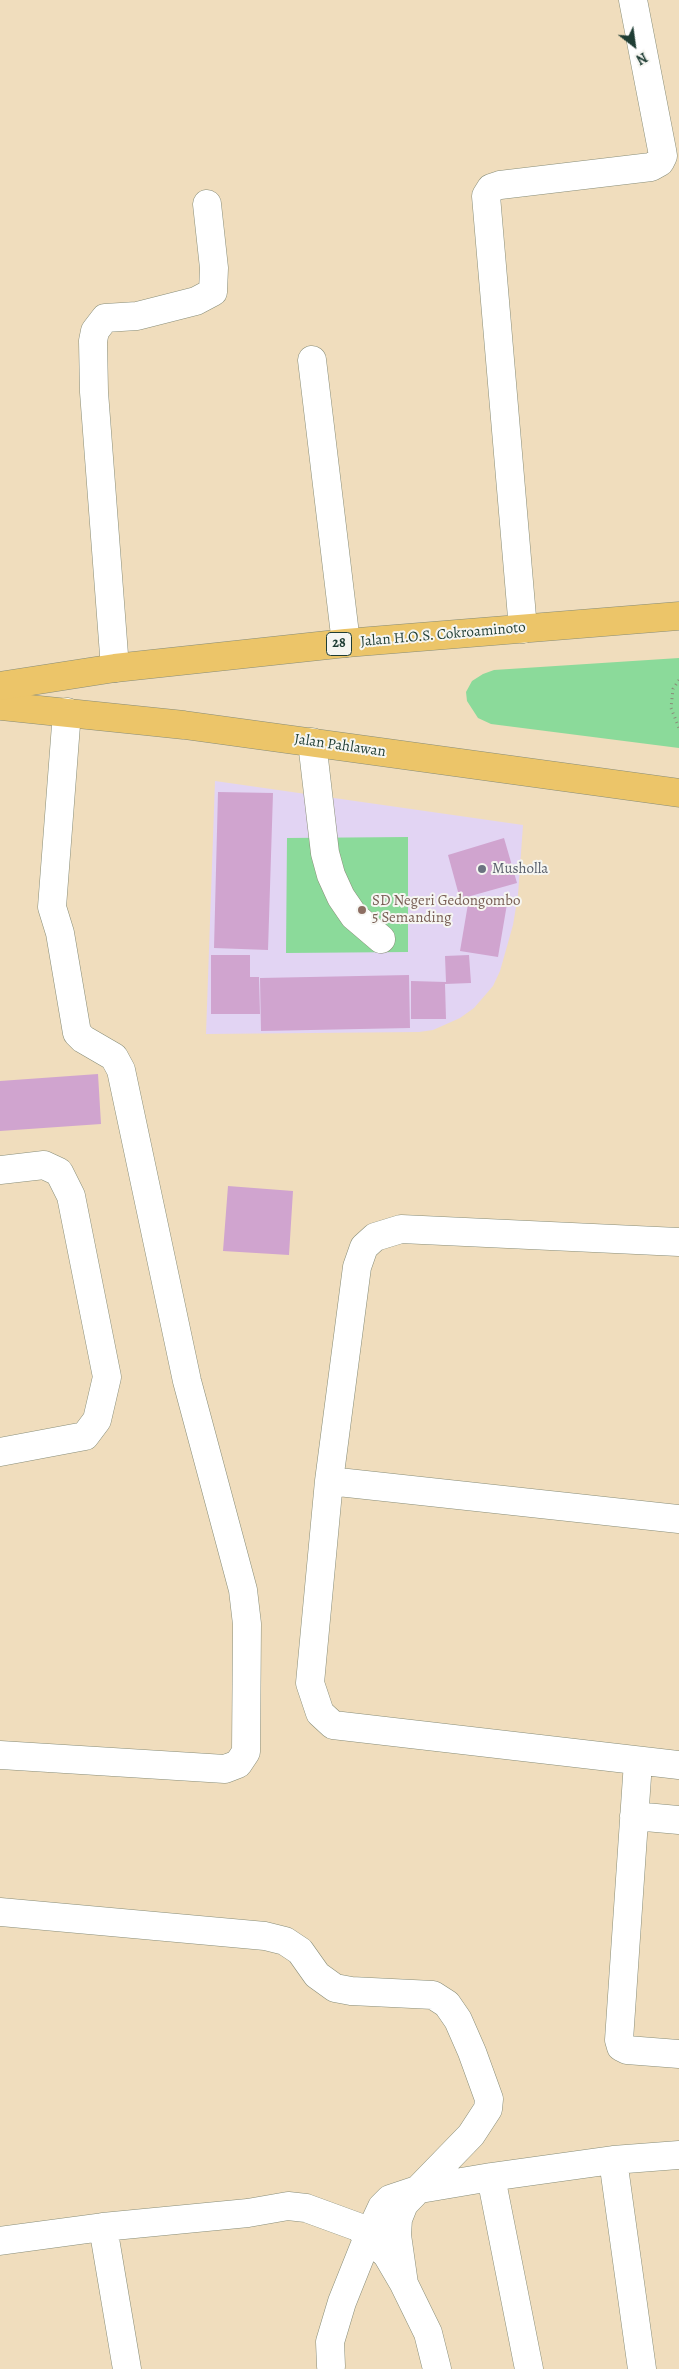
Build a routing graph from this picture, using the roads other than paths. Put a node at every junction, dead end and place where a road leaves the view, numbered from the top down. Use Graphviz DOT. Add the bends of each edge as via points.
graph roads {
  1 [pos="633,0"];
  2 [pos="207,204"];
  3 [pos="312,360"];
  4 [pos="679,616"];
  5 [pos="523,629"];
  6 [pos="346,643"];
  7 [pos="114,668"];
  8 [pos="0,686"];
  9 [pos="0,706"];
  10 [pos="67,712"];
  11 [pos="312,742"];
  12 [pos="679,793"];
  13 [pos="381,939"];
  14 [pos="0,1170"];
  15 [pos="679,1242"];
  16 [pos="0,1452"];
  17 [pos="330,1481"];
  18 [pos="679,1519"];
  19 [pos="0,1755"];
  20 [pos="638,1762"];
  21 [pos="679,1765"];
  22 [pos="634,1816"];
  23 [pos="679,1820"];
  24 [pos="0,1912"];
  25 [pos="679,2054"];
  26 [pos="679,2155"];
  27 [pos="613,2160"];
  28 [pos="492,2177"];
  29 [pos="420,2189"];
  30 [pos="103,2227"];
  31 [pos="368,2237"];
  32 [pos="0,2241"];
  33 [pos="404,2284"];
  34 [pos="326,2368"];
  35 [pos="127,2369"];
  36 [pos="437,2369"];
  37 [pos="529,2369"];
  38 [pos="642,2369"];
  1 -- 5 [label="street" via="662,150 660,162 651,167 500,184 491,188 486,196"];
  2 -- 7 [label="street" via="214,268 213,292 196,301 137,316 105,318 93,341"];
  3 -- 6 [label="street"];
  4 -- 5 [label="main road, Jalan H.O.S. Cokroaminoto / 28"];
  5 -- 6 [label="main road, Jalan H.O.S. Cokroaminoto / 28"];
  6 -- 7 [label="main road, Jalan H.O.S. Cokroaminoto / 28"];
  7 -- 8 [label="main road, Jalan H.O.S. Cokroaminoto / 28"];
  9 -- 10 [label="main road, Jalan Pahlawan"];
  10 -- 11 [label="main road, Jalan Pahlawan"];
  10 -- 19 [label="street" via="52,907 60,933 77,1033 114,1057 121,1070 187,1381 243,1590 247,1624 246,1752 238,1764 225,1769"];
  11 -- 12 [label="main road, Jalan Pahlawan"];
  11 -- 13 [label="street" via="325,853 331,875 354,916"];
  14 -- 16 [label="street" via="44,1165 59,1172 71,1196 106,1377 97,1420 85,1436"];
  15 -- 17 [label="street" via="401,1229 374,1237 364,1247 357,1267"];
  17 -- 18 [label="street"];
  17 -- 20 [label="street" via="310,1683 320,1713 333,1725"];
  20 -- 21 [label="street"];
  20 -- 22 [label="street"];
  22 -- 23 [label="street"];
  22 -- 25 [label="street" via="619,2040 626,2050"];
  24 -- 29 [label="street" via="266,1936 285,1941 300,1951 317,1976 334,1988 433,1995 440,1999 458,2020 489,2099 488,2109 472,2135"];
  26 -- 27 [label="street"];
  27 -- 28 [label="street"];
  27 -- 38 [label="street"];
  28 -- 29 [label="street"];
  28 -- 37 [label="street"];
  29 -- 31 [label="street" via="386,2203"];
  29 -- 33 [label="street" via="404,2204 398,2219"];
  30 -- 31 [label="street" via="288,2206 306,2208 358,2227"];
  30 -- 32 [label="street"];
  30 -- 35 [label="street"];
  31 -- 33 [label="street" via="387,2255"];
  31 -- 34 [label="street" via="342,2302"];
  33 -- 36 [label="street" via="428,2333"];
}
